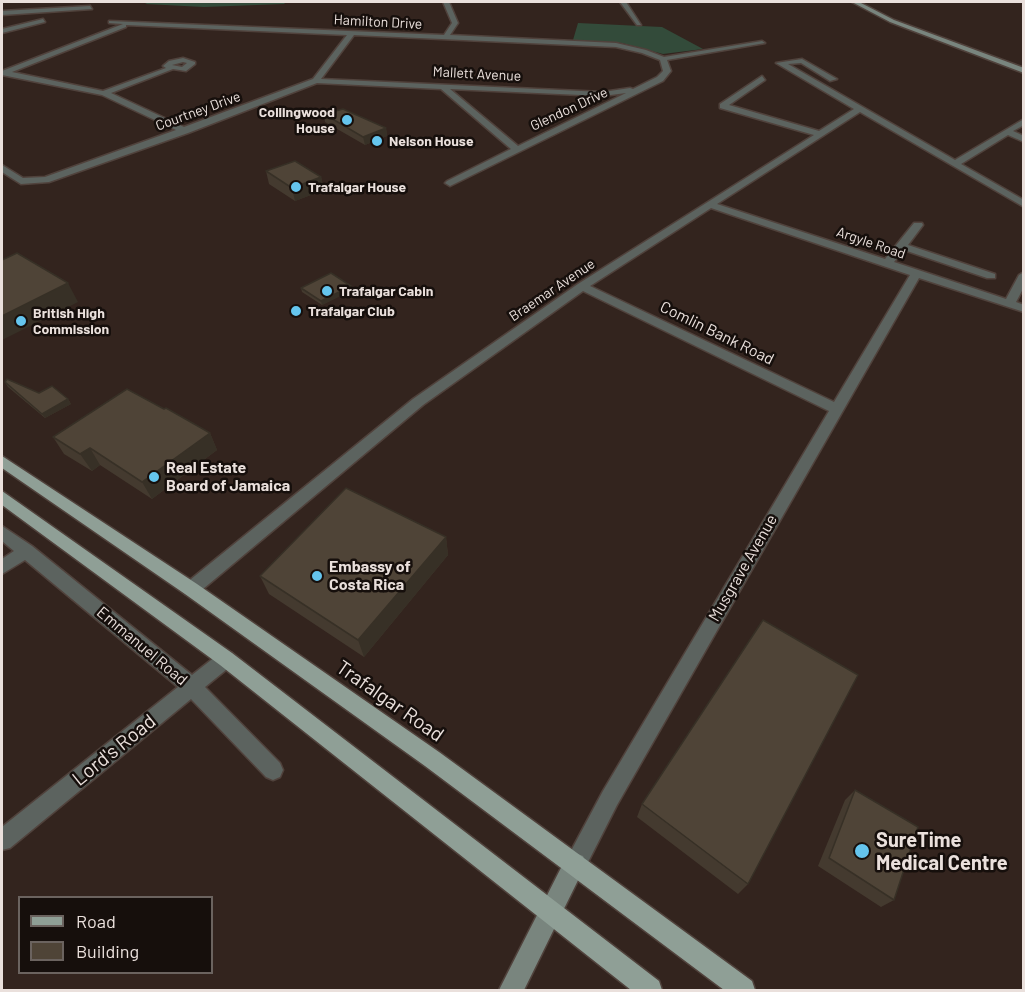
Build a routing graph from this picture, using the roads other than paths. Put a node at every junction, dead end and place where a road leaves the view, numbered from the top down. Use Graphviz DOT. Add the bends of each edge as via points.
graph roads {
  1 [pos="446,2"];
  2 [pos="623,2"];
  3 [pos="855,2"];
  4 [pos="90,8"];
  5 [pos="2,13"];
  6 [pos="43,21"];
  7 [pos="111,22"];
  8 [pos="132,23"];
  9 [pos="639,24"];
  10 [pos="2,31"];
  11 [pos="352,33"];
  12 [pos="446,37"];
  13 [pos="762,43"];
  14 [pos="663,59"];
  15 [pos="170,69"];
  16 [pos="1023,71"];
  17 [pos="3,74"];
  18 [pos="762,78"];
  19 [pos="316,81"];
  20 [pos="818,84"];
  21 [pos="443,87"];
  22 [pos="636,89"];
  23 [pos="104,93"];
  24 [pos="860,109"];
  25 [pos="1023,121"];
  26 [pos="185,131"];
  27 [pos="1007,131"];
  28 [pos="820,134"];
  29 [pos="1023,140"];
  30 [pos="516,149"];
  31 [pos="955,164"];
  32 [pos="2,168"];
  33 [pos="450,183"];
  34 [pos="1023,204"];
  35 [pos="710,205"];
  36 [pos="918,225"];
  37 [pos="902,246"];
  38 [pos="887,264"];
  39 [pos="916,274"];
  40 [pos="1023,275"];
  41 [pos="991,276"];
  42 [pos="582,286"];
  43 [pos="1009,304"];
  44 [pos="1023,309"];
  45 [pos="837,409"];
  46 [pos="2,461"];
  47 [pos="2,497"];
  48 [pos="2,532"];
  49 [pos="26,551"];
  50 [pos="2,567"];
  51 [pos="191,589"];
  52 [pos="226,659"];
  53 [pos="192,687"];
  54 [pos="273,770"];
  55 [pos="2,840"];
  56 [pos="575,864"];
  57 [pos="551,914"];
  58 [pos="512,990"];
  59 [pos="650,990"];
  60 [pos="743,990"];
  1 -- 12 [label="street" via="455,23"];
  2 -- 9 [label="street"];
  3 -- 16 [label="main road" via="892,21"];
  4 -- 5 [label="street"];
  6 -- 10 [label="street"];
  7 -- 8 [label="street, Hamilton Drive"];
  8 -- 11 [label="street, Hamilton Drive"];
  8 -- 17 [label="street"];
  11 -- 12 [label="street, Hamilton Drive"];
  11 -- 19 [label="street"];
  12 -- 14 [label="street, Hamilton Drive" via="616,45"];
  13 -- 14 [label="street"];
  14 -- 22 [label="street, Glendon Drive" via="667,71"];
  15 -- 23 [label="street"];
  17 -- 23 [label="street"];
  18 -- 28 [label="street" via="723,106"];
  19 -- 21 [label="street, Mallett Avenue"];
  19 -- 26 [label="street, Courtney Drive"];
  20 -- 20 [label="street" via="782,65 780,63 802,61 833,79"];
  20 -- 24 [label="street"];
  21 -- 22 [label="street, Mallett Avenue" via="603,94"];
  21 -- 30 [label="street"];
  22 -- 30 [label="street, Glendon Drive"];
  23 -- 26 [label="street"];
  24 -- 28 [label="street, Braemar Avenue"];
  24 -- 31 [label="street"];
  25 -- 27 [label="street"];
  26 -- 32 [label="street, Courtney Drive" via="46,180 31,182"];
  27 -- 29 [label="street"];
  27 -- 31 [label="street"];
  28 -- 35 [label="street, Braemar Avenue"];
  30 -- 33 [label="street, Glendon Drive"];
  31 -- 34 [label="street"];
  35 -- 38 [label="street, Argyle Road"];
  35 -- 42 [label="street, Braemar Avenue"];
  36 -- 37 [label="street"];
  37 -- 38 [label="street"];
  37 -- 41 [label="street"];
  38 -- 39 [label="street, Argyle Road"];
  39 -- 43 [label="street, Argyle Road"];
  39 -- 45 [label="street, Musgrave Avenue"];
  40 -- 43 [label="street"];
  42 -- 45 [label="street, Comlin Bank Road"];
  42 -- 51 [label="street, Braemar Avenue" via="418,402"];
  43 -- 44 [label="street, Argyle Road"];
  45 -- 56 [label="street, Musgrave Avenue"];
  46 -- 51 [label="main road, Trafalgar Road"];
  47 -- 52 [label="main road"];
  48 -- 49 [label="street, Emmanuel Road"];
  49 -- 50 [label="street"];
  49 -- 53 [label="street, Emmanuel Road"];
  51 -- 56 [label="main road, Trafalgar Road"];
  52 -- 53 [label="street, Lord's Road"];
  52 -- 57 [label="main road"];
  53 -- 54 [label="street, Emmanuel Road"];
  53 -- 55 [label="street, Lord's Road"];
  56 -- 57 [label="main road"];
  56 -- 60 [label="main road, Trafalgar Road"];
  57 -- 58 [label="main road"];
  57 -- 59 [label="main road"];
}
